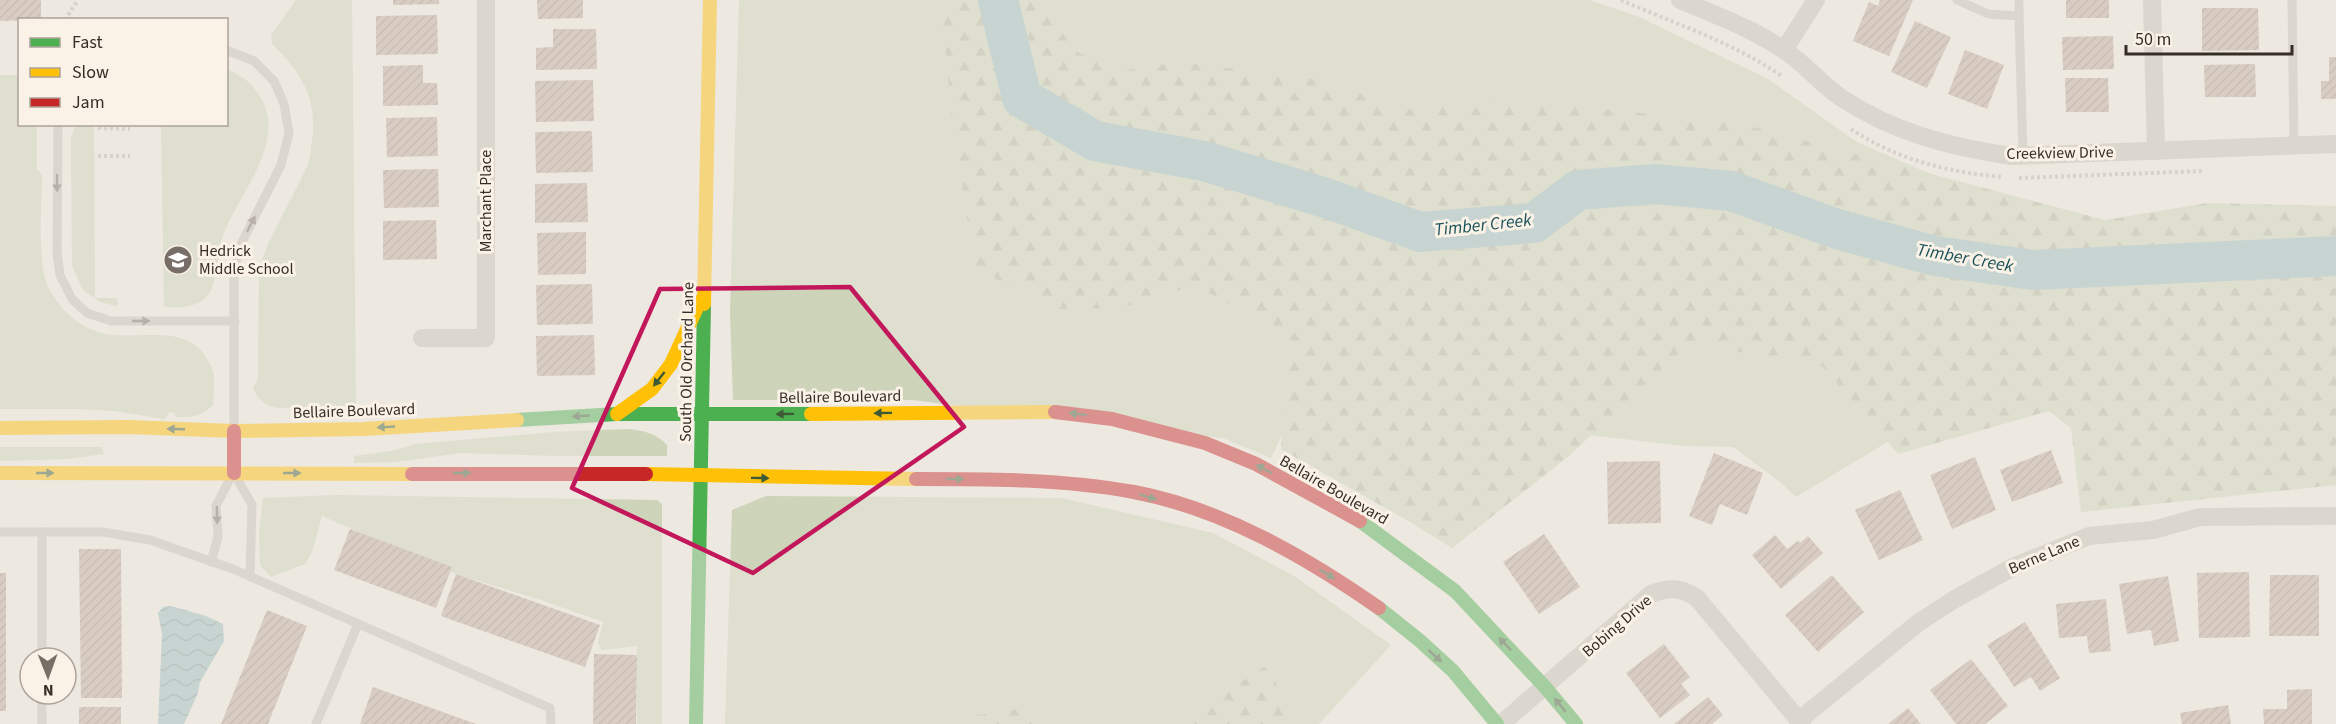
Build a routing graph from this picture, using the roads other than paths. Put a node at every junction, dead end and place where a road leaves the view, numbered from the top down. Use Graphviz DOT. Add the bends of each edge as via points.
graph roads {
  1 [pos="486,0"];
  2 [pos="710,0"];
  3 [pos="1680,0"];
  4 [pos="1816,0"];
  5 [pos="1958,0"];
  6 [pos="2019,0"];
  7 [pos="2152,0"];
  8 [pos="2292,0"];
  9 [pos="2019,16"];
  10 [pos="1784,50"];
  11 [pos="228,51"];
  12 [pos="58,126"];
  13 [pos="2336,144"];
  14 [pos="2294,146"];
  15 [pos="2156,151"];
  16 [pos="2023,156"];
  17 [pos="705,290"];
  18 [pos="235,321"];
  19 [pos="422,338"];
  20 [pos="617,414"];
  21 [pos="703,415"];
  22 [pos="0,428"];
  23 [pos="234,431"];
  24 [pos="0,473"];
  25 [pos="234,473"];
  26 [pos="701,476"];
  27 [pos="2336,516"];
  28 [pos="0,532"];
  29 [pos="42,532"];
  30 [pos="211,562"];
  31 [pos="250,576"];
  32 [pos="358,624"];
  33 [pos="42,646"];
  34 [pos="1545,687"];
  35 [pos="42,706"];
  36 [pos="1800,722"];
  37 [pos="42,724"];
  38 [pos="316,724"];
  39 [pos="551,724"];
  40 [pos="696,724"];
  41 [pos="1499,724"];
  42 [pos="1576,724"];
  1 -- 19 [label="street, Marchant Place" via="486,338"];
  2 -- 17 [label="main road, South Old Orchard Lane"];
  3 -- 10 [label="street, Creekview Drive"];
  4 -- 10 [label="street"];
  5 -- 9 [label="lane" via="1988,14"];
  6 -- 9 [label="lane"];
  7 -- 15 [label="street"];
  8 -- 14 [label="lane"];
  9 -- 16 [label="lane"];
  10 -- 16 [label="street, Creekview Drive" via="1839,96 1883,122 1968,150"];
  18 -- 11 [label="lane, one-way" via="234,275 239,248 281,165 289,133 285,104 274,81 254,61"];
  12 -- 18 [label="lane, one-way" via="57,253 60,275 72,299 87,313 111,321"];
  13 -- 14 [label="street, Creekview Drive"];
  14 -- 15 [label="street, Creekview Drive"];
  15 -- 16 [label="street, Creekview Drive"];
  17 -- 20 [label="main road, one-way" via="671,364 652,389"];
  17 -- 21 [label="main road, South Old Orchard Lane"];
  18 -- 23 [label="lane"];
  20 -- 21 [label="main road, Bellaire Boulevard"];
  20 -- 23 [label="main road, Bellaire Boulevard, one-way" via="364,429"];
  21 -- 26 [label="main road, South Old Orchard Lane"];
  34 -- 21 [label="main road, Bellaire Boulevard, one-way" via="1455,591 1423,565 1355,517 1256,464 1205,443 1073,413"];
  23 -- 22 [label="main road, Bellaire Boulevard, one-way"];
  23 -- 25 [label="main road"];
  24 -- 25 [label="main road, one-way"];
  25 -- 26 [label="main road, one-way"];
  25 -- 30 [label="lane, one-way" via="216,506 218,537"];
  25 -- 31 [label="lane" via="252,505"];
  26 -- 40 [label="main road, South Old Orchard Lane"];
  26 -- 41 [label="main road, one-way" via="1057,483 1136,493 1199,512 1285,549 1392,617 1454,673"];
  27 -- 36 [label="street, Berne Lane" via="2200,516 2153,530 2089,536 2015,566 1955,599 1918,623"];
  28 -- 29 [label="lane"];
  29 -- 30 [label="lane" via="103,532 150,540"];
  29 -- 33 [label="lane"];
  30 -- 31 [label="lane"];
  31 -- 32 [label="lane"];
  32 -- 38 [label="lane"];
  32 -- 39 [label="lane" via="550,708"];
  34 -- 36 [label="street, Bobing Drive" via="1651,594 1675,588 1697,598"];
  34 -- 41 [label="street, Bobing Drive"];
  42 -- 34 [label="main road, Bellaire Boulevard, one-way"];
  35 -- 37 [label="lane"];
}
